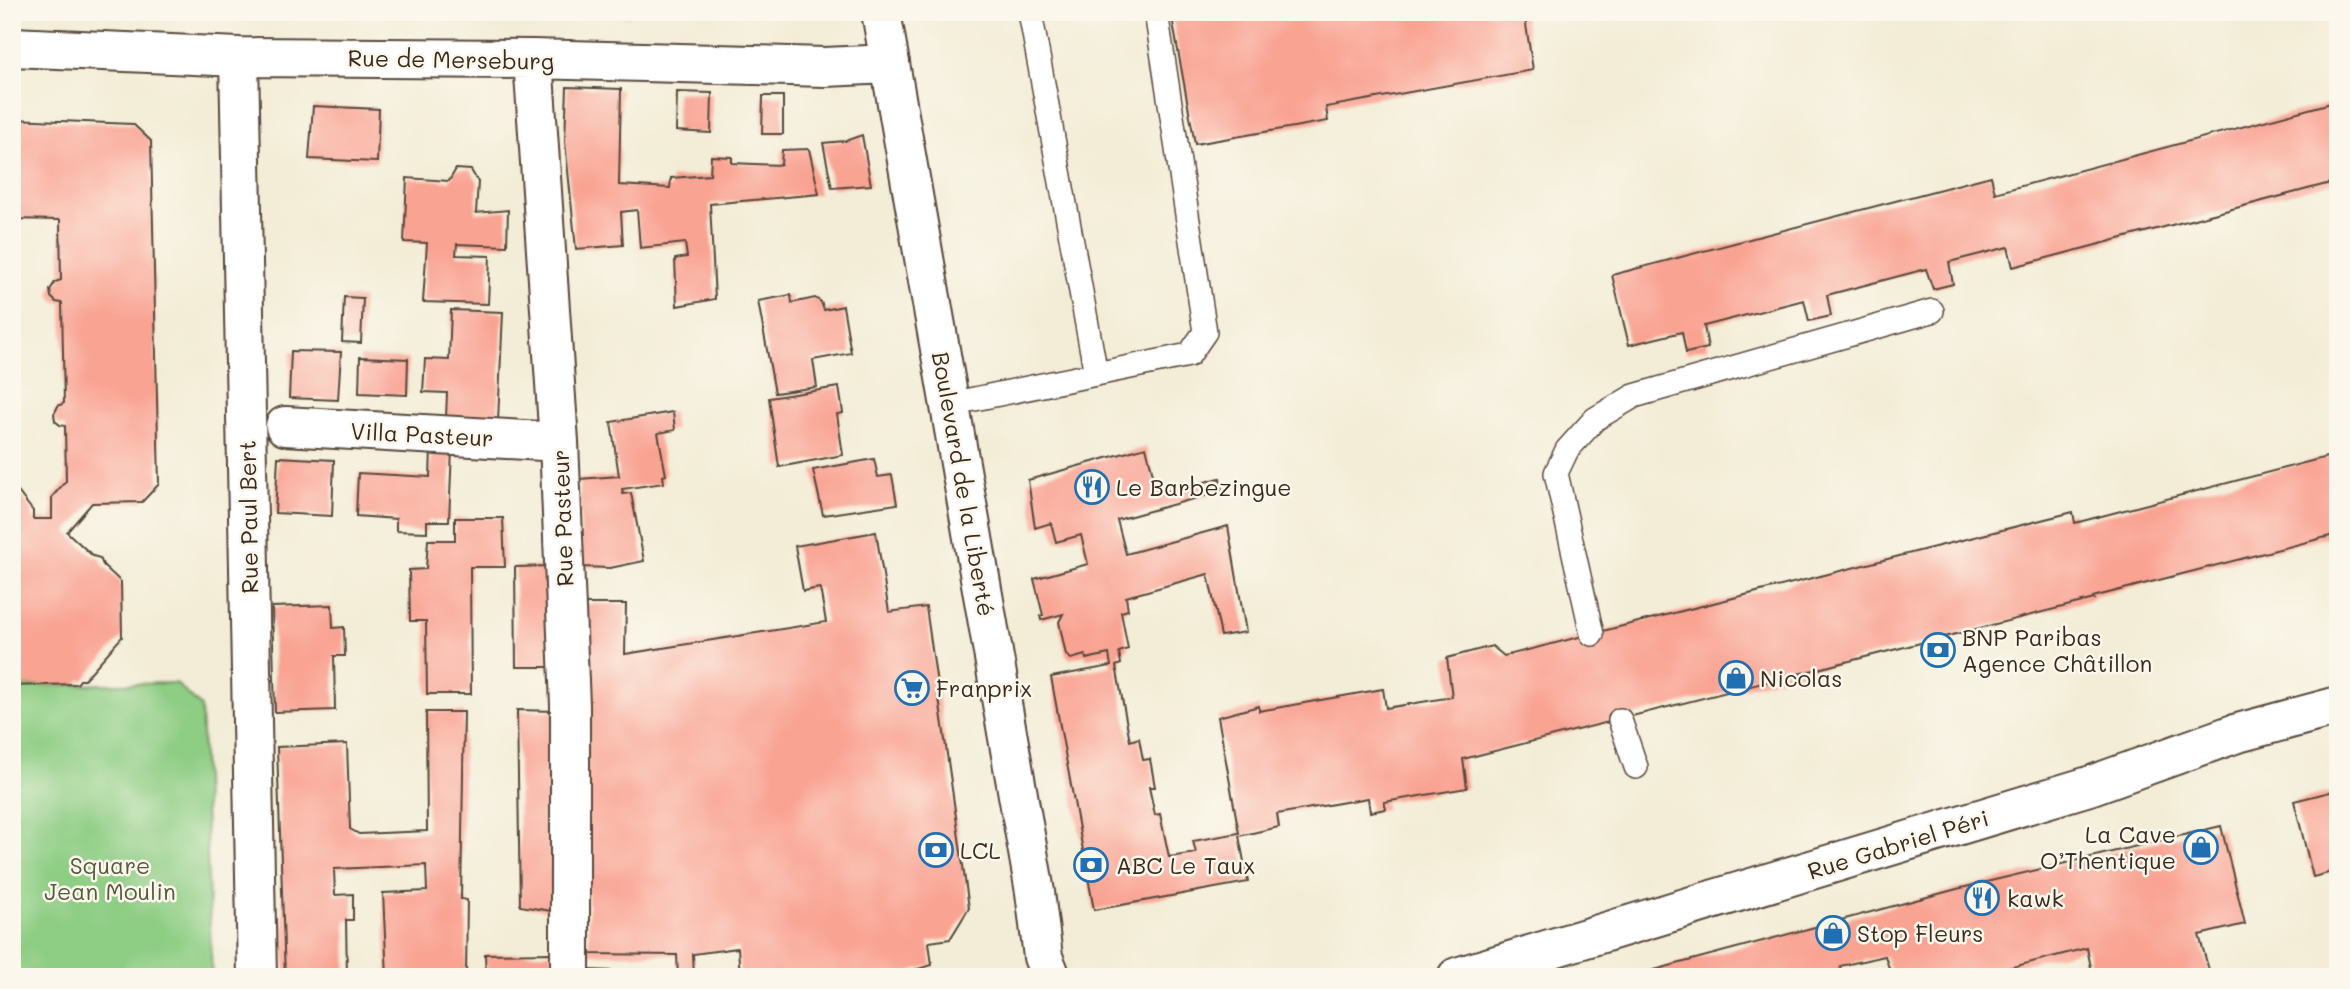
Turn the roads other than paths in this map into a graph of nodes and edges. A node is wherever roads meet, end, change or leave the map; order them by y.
1 (881, 12) edge
2 (1030, 12) edge
3 (1156, 12) edge
4 (12, 47) edge
5 (239, 57) junction
6 (533, 59) junction
7 (890, 64) junction
8 (1932, 311) dead end
9 (1096, 374) junction
10 (950, 404) junction
11 (285, 426) dead end
12 (559, 442) junction
13 (1592, 634) dead end
14 (2338, 706) edge
15 (1620, 720) dead end
16 (1636, 767) dead end
17 (1042, 970) edge
18 (257, 977) edge
19 (570, 977) edge
20 (1457, 977) edge

1 - 7 street, Boulevard de la Liberté
2 - 9 lane
3 - 9 lane
4 - 5 street, Rue de Merseburg
5 - 6 street, Rue de Merseburg
5 - 18 street, Rue Paul Bert
6 - 7 street, Rue de Merseburg
6 - 12 street, Rue Pasteur
7 - 10 street, Boulevard de la Liberté
8 - 13 lane
9 - 10 lane
10 - 17 street, Boulevard de la Liberté
11 - 12 street, Villa Pasteur
12 - 19 street, Rue Pasteur
14 - 20 street, Rue Gabriel Péri
15 - 16 lane

